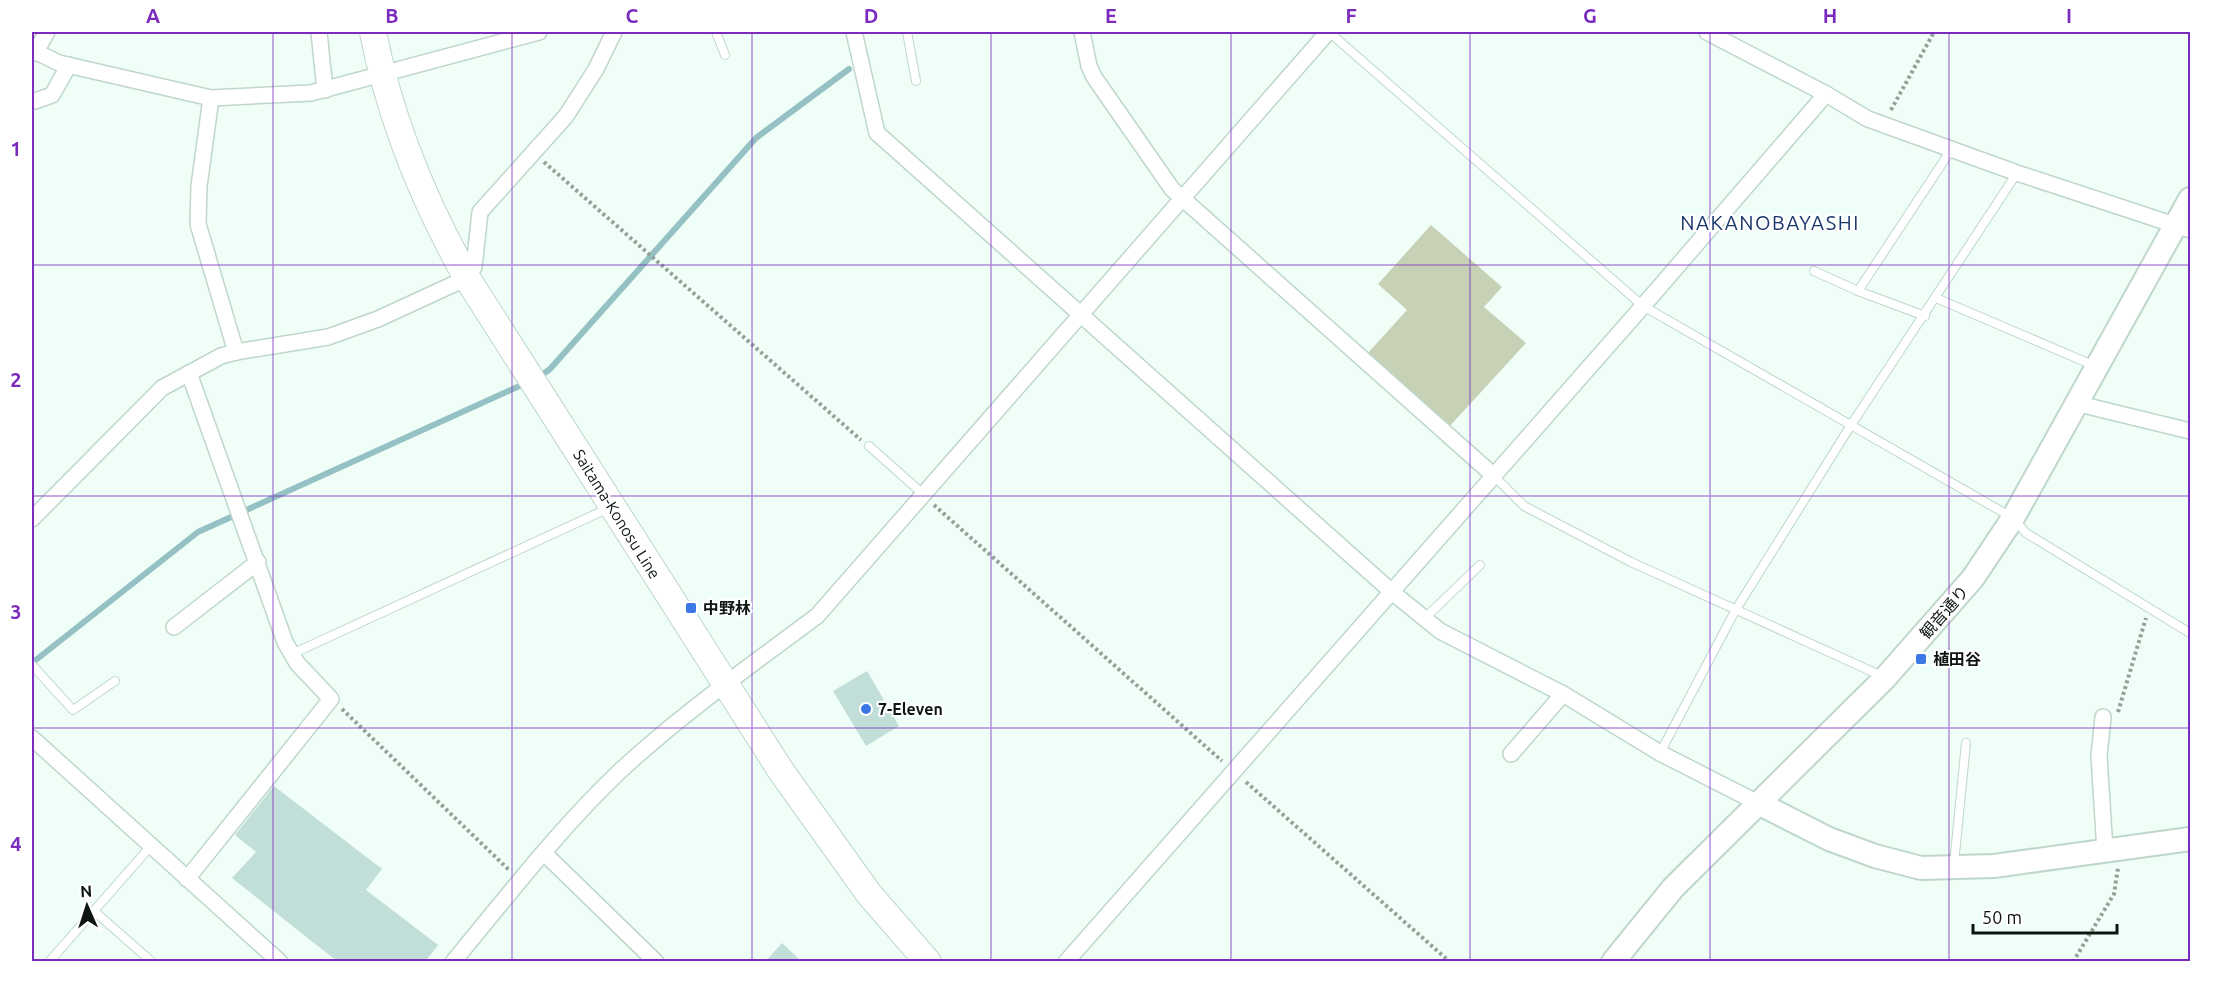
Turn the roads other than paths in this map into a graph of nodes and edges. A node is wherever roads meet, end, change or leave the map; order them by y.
1 (47, 32) edge
2 (319, 32) edge
3 (373, 32) edge
4 (539, 32) edge
5 (614, 32) edge
6 (716, 32) edge
7 (854, 32) edge
8 (907, 32) edge
9 (1082, 32) edge
10 (1328, 32) edge
11 (1707, 32) edge
12 (33, 51) edge
13 (725, 55) dead end
14 (69, 66) junction
15 (381, 76) junction
16 (916, 81) dead end
17 (325, 90) junction
18 (1826, 93) junction
19 (211, 98) junction
20 (35, 100) dead end
21 (1951, 150) junction
22 (2017, 173) junction
23 (1182, 198) junction
24 (2190, 199) edge
25 (2183, 227) edge
26 (1814, 271) dead end
27 (467, 278) junction
28 (1858, 291) junction
29 (1936, 298) junction
30 (1643, 306) junction
31 (1080, 314) junction
32 (1925, 316) junction
33 (236, 352) junction
34 (2096, 367) junction
35 (189, 373) junction
36 (2075, 403) junction
37 (1851, 425) junction
38 (2190, 431) edge
39 (868, 447) road end
40 (1493, 475) junction
41 (922, 494) junction
42 (612, 506) junction
43 (2013, 518) junction
44 (32, 519) edge
45 (258, 562) junction
46 (1480, 565) dead end
47 (1392, 592) junction
48 (1735, 611) junction
49 (1424, 619) junction
50 (174, 627) dead end
51 (2190, 633) edge
52 (292, 654) junction
53 (32, 665) edge
54 (1885, 678) junction
55 (115, 681) dead end
56 (725, 685) junction
57 (1563, 694) junction
58 (2103, 717) dead end
59 (32, 738) edge
60 (1966, 743) dead end
61 (1660, 753) junction
62 (1510, 754) dead end
63 (1760, 804) junction
64 (2190, 839) edge
65 (150, 847) junction
66 (2104, 851) junction
67 (544, 854) junction
68 (1953, 868) junction
69 (187, 879) junction
70 (94, 911) junction
71 (49, 962) edge
72 (152, 962) edge
73 (280, 962) edge
74 (453, 962) edge
75 (656, 962) edge
76 (928, 962) edge
77 (1066, 962) edge
78 (1613, 962) edge

1 - 12 street
2 - 17 street
3 - 15 main road, Saitama-Konosu Line
4 - 15 street
5 - 27 street
6 - 13 lane
7 - 31 street
8 - 16 lane
9 - 23 street
10 - 23 street
10 - 30 lane
11 - 18 street
12 - 14 street
14 - 19 street
14 - 20 street
15 - 17 street
15 - 27 main road, Saitama-Konosu Line
17 - 19 street
18 - 21 street
18 - 30 street
19 - 33 street
21 - 22 street
21 - 28 lane
22 - 25 street
22 - 29 lane
23 - 31 street
23 - 40 street
24 - 25 street, 観音通り
25 - 34 street, 観音通り
26 - 28 lane
27 - 33 street
27 - 42 main road, Saitama-Konosu Line
28 - 32 lane
29 - 32 lane
29 - 34 lane
30 - 37 lane
30 - 40 street
31 - 41 street
31 - 47 street
32 - 37 lane
33 - 35 street
34 - 36 street, 観音通り
35 - 44 street
35 - 45 street
36 - 38 street
36 - 43 street, 観音通り
37 - 43 lane
37 - 48 lane
39 - 41 lane
40 - 47 street
40 - 48 lane
41 - 56 street
42 - 52 lane
42 - 56 main road, Saitama-Konosu Line
43 - 51 lane
43 - 54 street, 観音通り
45 - 50 street
45 - 52 street
46 - 49 lane
47 - 49 street
47 - 77 street
48 - 54 lane
48 - 61 lane
49 - 57 street
52 - 69 street
53 - 55 lane
54 - 63 street, 観音通り
56 - 67 street
56 - 76 main road, Saitama-Konosu Line
57 - 61 street
57 - 62 street
58 - 66 street
59 - 65 street
60 - 68 lane
61 - 63 street
63 - 68 street
63 - 78 street, 観音通り
64 - 66 street
65 - 69 street
65 - 70 lane
66 - 68 street
67 - 74 street
67 - 75 street
69 - 73 street
70 - 71 lane
70 - 72 lane

